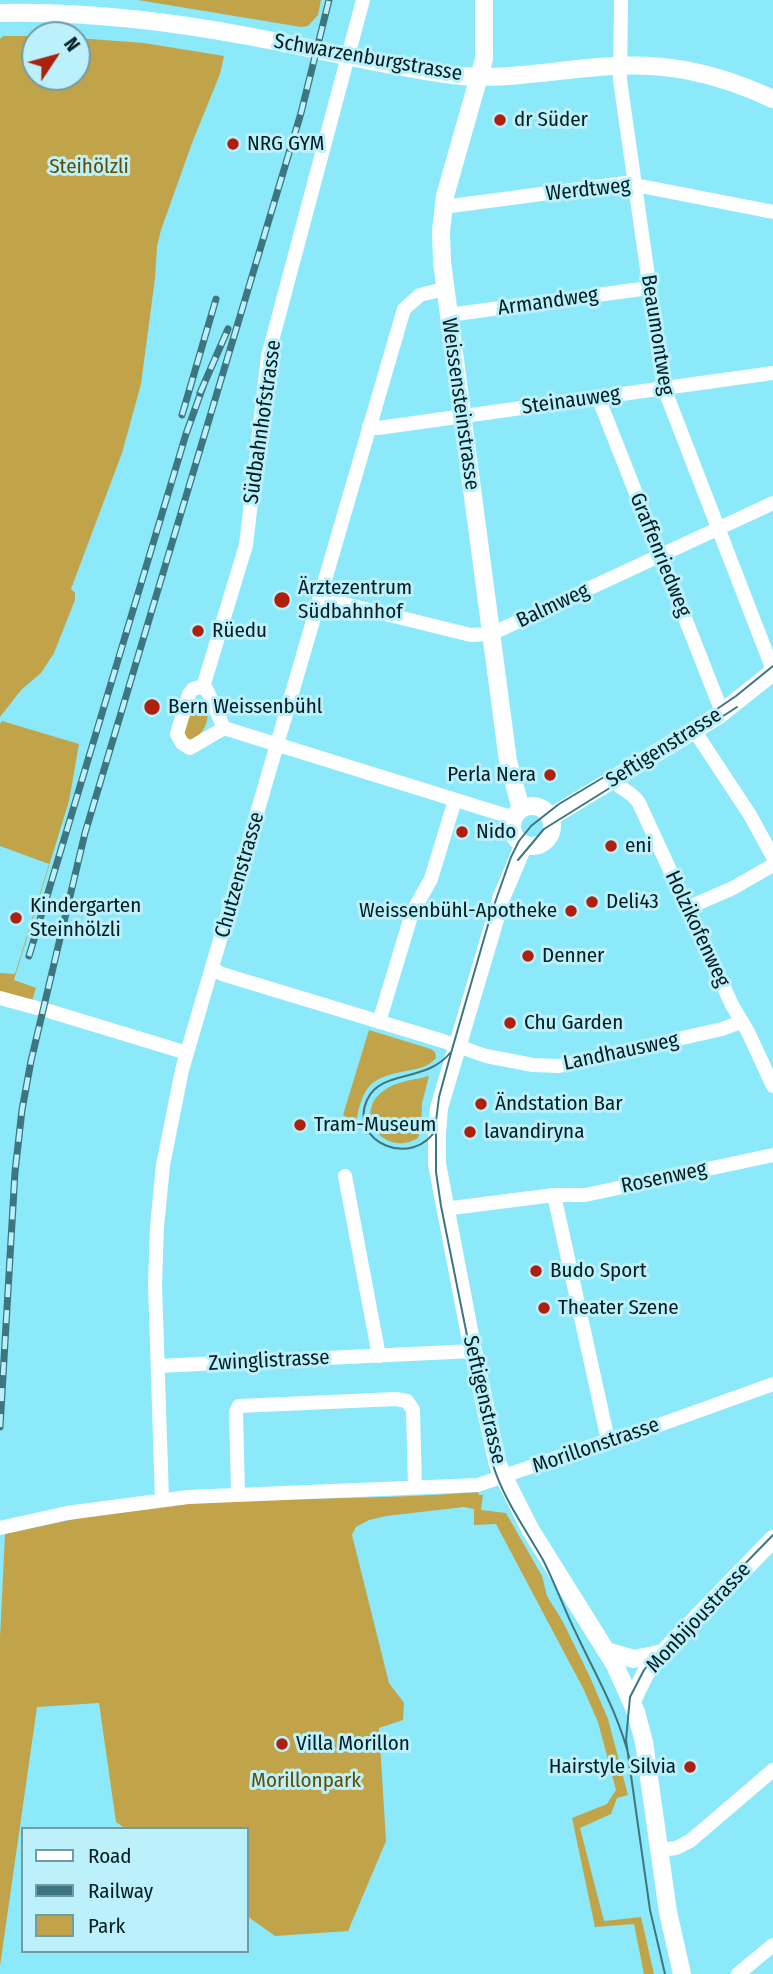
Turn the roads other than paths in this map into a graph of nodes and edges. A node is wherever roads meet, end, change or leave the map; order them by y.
1 (363, 0) edge
2 (484, 0) edge
3 (621, 0) edge
4 (0, 13) edge
5 (356, 34) joint
6 (620, 66) junction
7 (480, 76) junction
8 (773, 99) edge
9 (635, 184) junction
10 (443, 207) junction
11 (773, 212) edge
12 (649, 288) junction
13 (444, 289) junction
14 (448, 316) junction
15 (773, 373) edge
16 (664, 388) junction
17 (598, 397) junction
18 (462, 417) junction
19 (369, 427) junction
20 (773, 503) edge
21 (718, 529) junction
22 (660, 555) junction
23 (320, 597) junction
24 (491, 634) junction
25 (773, 671) edge
26 (203, 687) junction
27 (722, 712) junction
28 (224, 728) junction
29 (694, 730) junction
30 (277, 745) junction
31 (613, 779) junction
32 (455, 800) junction
33 (518, 814) junction
34 (551, 817) junction
35 (524, 844) junction
36 (773, 857) edge
37 (773, 865) edge
38 (687, 908) junction
39 (212, 969) junction
40 (0, 998) edge
41 (741, 1021) junction
42 (379, 1022) junction
43 (458, 1047) junction
44 (187, 1053) junction
45 (773, 1086) edge
46 (773, 1155) edge
47 (345, 1176) dead end
48 (554, 1195) junction
49 (444, 1209) junction
50 (473, 1351) junction
51 (379, 1356) junction
52 (158, 1366) junction
53 (773, 1384) edge
54 (608, 1440) junction
55 (503, 1478) junction
56 (415, 1487) junction
57 (238, 1493) junction
58 (162, 1500) junction
59 (0, 1528) edge
60 (773, 1539) edge
61 (606, 1651) junction
62 (663, 1653) junction
63 (632, 1701) junction
64 (773, 1770) edge
65 (659, 1850) junction
66 (773, 1945) edge
67 (682, 1974) edge
68 (738, 1974) edge

1 - 5 street, Schwarzenburgstrasse
2 - 7 main road, Weissensteinstrasse
3 - 6 street, Beaumontweg
4 - 7 main road, Schwarzenburgstrasse
5 - 26 street, Südbahnhofstrasse
6 - 7 main road, Schwarzenburgstrasse
6 - 8 main road, Schwarzenburgstrasse
6 - 9 street, Beaumontweg
7 - 10 main road, Weissensteinstrasse
9 - 10 street, Werdtweg
9 - 11 street, Werdtweg
9 - 12 street, Beaumontweg
10 - 13 main road, Weissensteinstrasse
12 - 14 street, Armandweg
12 - 16 street, Beaumontweg
13 - 14 main road, Weissensteinstrasse
13 - 19 street, Chutzenstrasse
14 - 18 main road, Weissensteinstrasse
15 - 16 street, Steinauweg
16 - 17 street, Steinauweg
16 - 21 street, Beaumontweg
17 - 18 street, Steinauweg
17 - 22 street, Graffenriedweg
18 - 19 street, Steinauweg
18 - 24 main road, Weissensteinstrasse
19 - 23 street, Chutzenstrasse
20 - 21 street, Balmweg
21 - 22 street, Balmweg
21 - 25 street, Beaumontweg
22 - 24 street, Balmweg
22 - 27 street, Graffenriedweg
23 - 24 street, Balmweg
23 - 30 street, Chutzenstrasse
24 - 33 main road, Weissensteinstrasse
25 - 27 main road, Seftigenstrasse
26 - 28 street
26 - 28 street, Südbahnhofstrasse
27 - 29 main road, Seftigenstrasse
28 - 30 street
29 - 31 main road, Seftigenstrasse
29 - 36 street
30 - 32 street
30 - 39 street, Chutzenstrasse
31 - 34 main road, Seftigenstrasse
31 - 38 street, Holzikofenweg
32 - 33 street
32 - 42 street
33 - 34 main road
33 - 35 main road
34 - 35 main road
35 - 43 main road, Seftigenstrasse
37 - 38 street
38 - 41 street, Holzikofenweg
39 - 42 street, Landhausweg
39 - 44 street, Chutzenstrasse
40 - 44 street
41 - 43 street, Landhausweg
41 - 45 street, Holzikofenweg
42 - 43 street, Landhausweg
43 - 49 main road, Seftigenstrasse
44 - 52 street, Chutzenstrasse
46 - 48 street, Rosenweg
47 - 51 street
48 - 49 street, Rosenweg
48 - 54 street
49 - 50 main road, Seftigenstrasse
50 - 51 street, Zwinglistrasse
50 - 55 main road, Seftigenstrasse
51 - 52 street, Zwinglistrasse
52 - 58 street, Chutzenstrasse
53 - 54 street, Morillonstrasse
54 - 55 street, Morillonstrasse
55 - 56 street, Morillonstrasse
55 - 61 main road, Seftigenstrasse
56 - 57 street, Morillonstrasse
56 - 57 street
57 - 58 street, Morillonstrasse
58 - 59 street, Morillonstrasse
60 - 62 main road, Monbijoustrasse
61 - 62 main road
61 - 63 main road, Seftigenstrasse
62 - 63 main road, Monbijoustrasse
63 - 65 main road, Seftigenstrasse
64 - 65 street
65 - 67 main road, Seftigenstrasse
66 - 68 street

